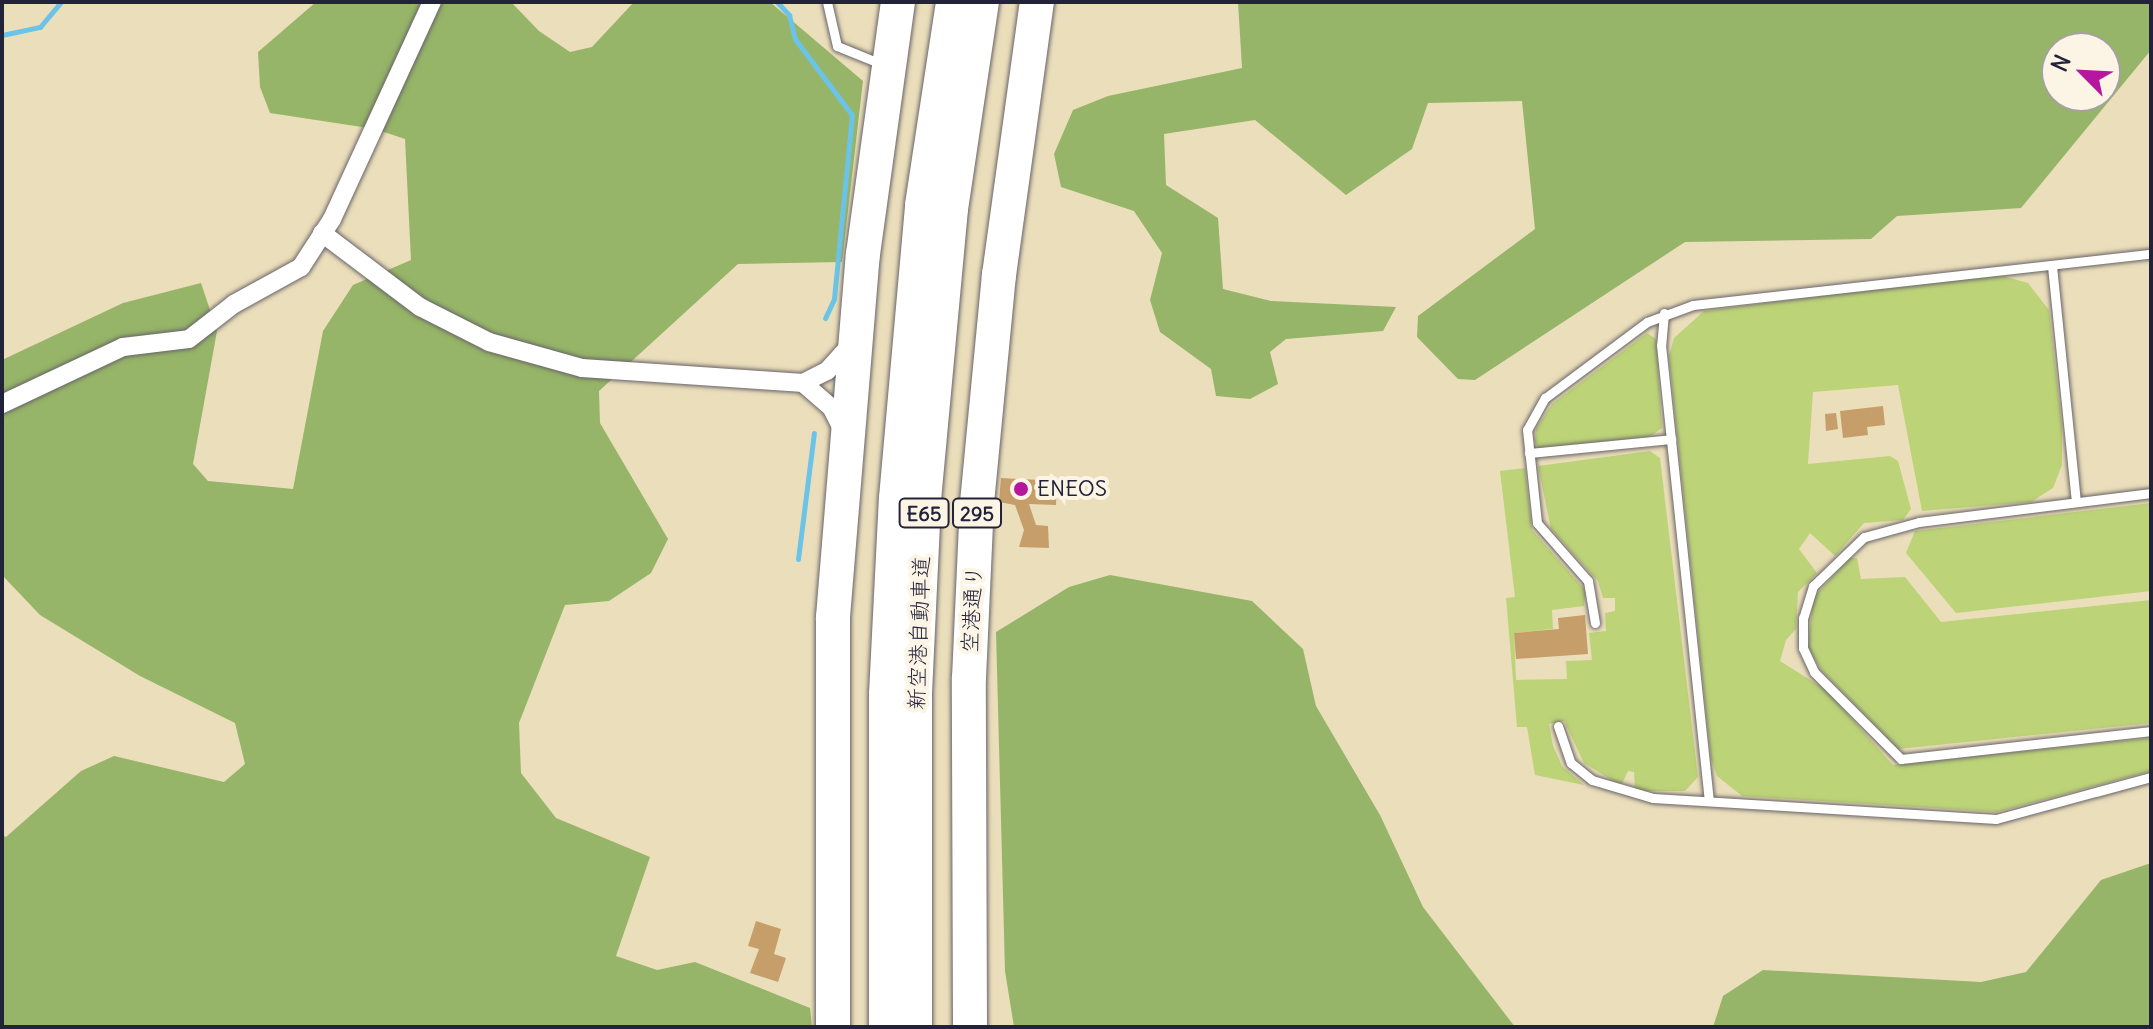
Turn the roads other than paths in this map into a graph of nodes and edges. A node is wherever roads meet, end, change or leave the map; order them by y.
1 (432, 2) edge
2 (827, 2) edge
3 (898, 2) edge
4 (953, 2) edge
5 (982, 2) edge
6 (1037, 2) edge
7 (887, 66) junction
8 (322, 233) junction
9 (2151, 254) edge
10 (2052, 266) junction
11 (1664, 313) junction
12 (855, 336) junction
13 (803, 383) junction
14 (2, 404) edge
15 (846, 436) junction
16 (1671, 439) junction
17 (1529, 453) junction
18 (2151, 493) edge
19 (2076, 502) junction
20 (1595, 623) dead end
21 (1558, 726) dead end
22 (2151, 731) edge
23 (2151, 777) edge
24 (1709, 800) junction
25 (833, 1027) edge
26 (886, 1027) edge
27 (915, 1027) edge
28 (970, 1027) edge

1 - 8 street
2 - 7 lane
3 - 7 highway
4 - 26 highway, 新空港自動車道 / E65
5 - 27 highway, 新空港自動車道 / E65
6 - 28 highway, 空港通り / 295
7 - 12 highway
8 - 13 street
8 - 14 street
9 - 10 lane
10 - 11 lane
10 - 19 lane
11 - 16 lane
11 - 17 lane
12 - 13 street
12 - 15 highway
13 - 15 street
15 - 25 highway
16 - 17 lane
16 - 24 lane
17 - 20 lane
18 - 19 lane
19 - 22 lane
21 - 24 lane
23 - 24 lane

